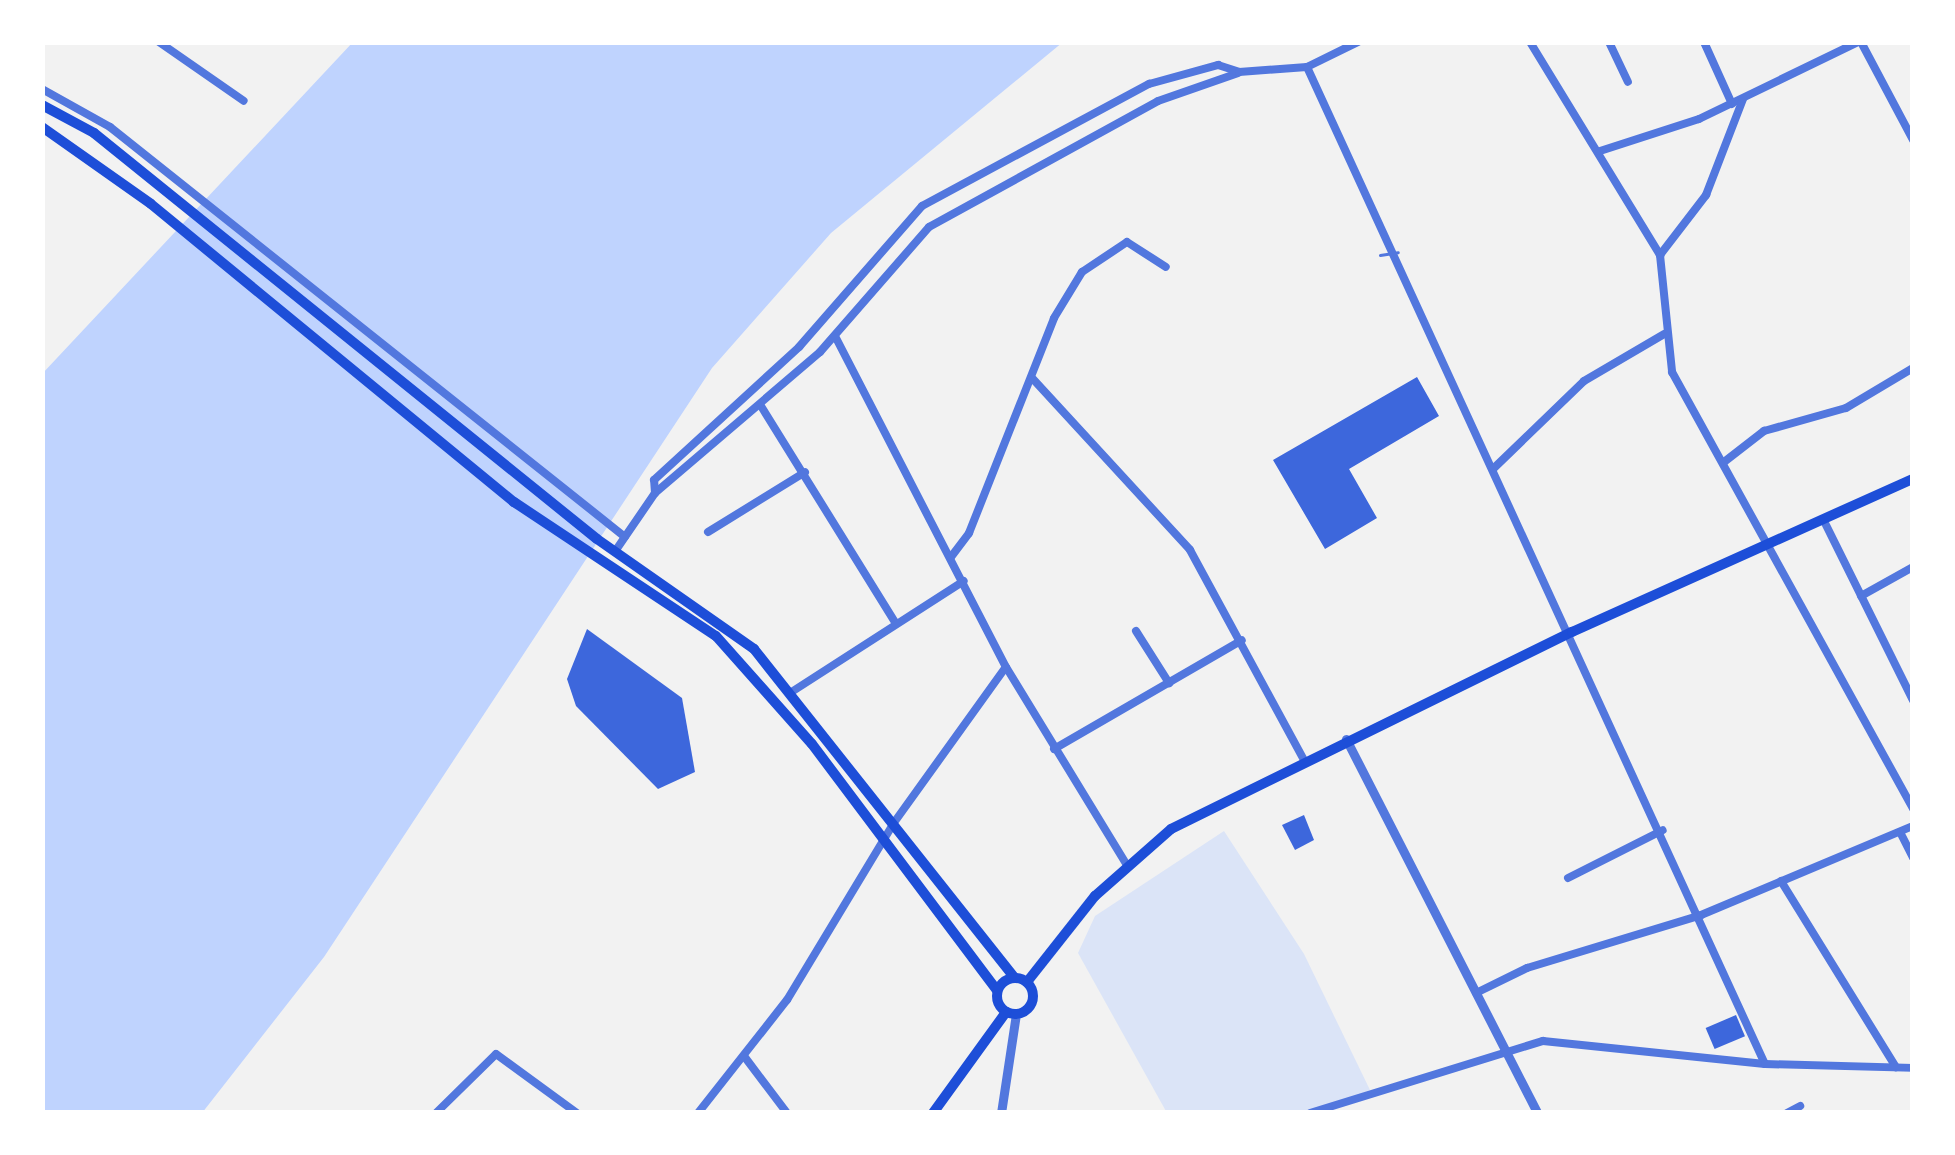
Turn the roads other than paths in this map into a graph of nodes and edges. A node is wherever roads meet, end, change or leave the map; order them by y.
1 (159, 42) edge
2 (1358, 42) edge
3 (1530, 42) edge
4 (1609, 42) edge
5 (1704, 42) edge
6 (1860, 42) edge
7 (1307, 67) junction
8 (1239, 72) junction
9 (1628, 82) dead end
10 (42, 89) edge
11 (244, 101) dead end
12 (1738, 102) junction
13 (42, 105) edge
14 (42, 127) edge
15 (1913, 140) edge
16 (1600, 152) junction
17 (1398, 252) junction
18 (1380, 254) dead end
19 (1660, 255) junction
20 (1166, 267) dead end
21 (1664, 334) junction
22 (835, 336) junction
23 (1913, 368) edge
24 (1033, 379) junction
25 (761, 406) junction
26 (1724, 462) junction
27 (1494, 468) junction
28 (805, 472) junction
29 (1913, 479) edge
30 (655, 493) junction
31 (1826, 523) junction
32 (707, 532) dead end
33 (626, 537) junction
34 (1768, 548) junction
35 (616, 550) junction
36 (951, 557) junction
37 (1913, 567) edge
38 (964, 581) junction
39 (1861, 596) junction
40 (896, 624) junction
41 (1136, 631) dead end
42 (1572, 632) junction
43 (1242, 640) junction
44 (1006, 667) junction
45 (1169, 683) junction
46 (794, 691) junction
47 (1913, 700) edge
48 (1346, 739) junction
49 (1054, 748) junction
50 (1304, 760) junction
51 (1913, 809) edge
52 (893, 824) junction
53 (1913, 826) edge
54 (1663, 830) junction
55 (1900, 832) junction
56 (884, 841) junction
57 (1913, 858) edge
58 (1128, 867) junction
59 (1568, 878) dead end
60 (1780, 881) junction
61 (1701, 915) junction
62 (1014, 977) junction
63 (1027, 982) junction
64 (998, 990) junction
65 (1476, 993) junction
66 (1011, 1013) junction
67 (1503, 1047) junction
68 (744, 1056) junction
69 (1766, 1064) junction
70 (1896, 1067) junction
71 (1913, 1067) edge
72 (1800, 1106) dead end
73 (436, 1113) edge
74 (577, 1113) edge
75 (698, 1113) edge
76 (788, 1113) edge
77 (933, 1113) edge
78 (1001, 1113) edge
79 (1310, 1113) edge
80 (1538, 1113) edge
81 (1787, 1113) edge

1 - 11 street
2 - 7 street
3 - 16 street
4 - 9 street
5 - 12 street
6 - 12 street
6 - 15 street
7 - 8 street
7 - 17 street
8 - 22 street
8 - 30 street
10 - 33 street
12 - 16 street
12 - 19 street
13 - 35 main road
14 - 56 main road
16 - 19 street
17 - 18 lane
17 - 27 street
19 - 21 street
20 - 24 street
21 - 26 street
21 - 27 street
22 - 25 street
22 - 36 street
23 - 26 street
24 - 36 street
24 - 43 street
25 - 28 street
25 - 30 street
26 - 34 street
27 - 42 street
28 - 32 street
28 - 40 street
29 - 31 main road
30 - 33 street
31 - 34 main road
31 - 39 street
33 - 35 street
34 - 42 main road
34 - 51 street
35 - 46 main road
36 - 38 street
37 - 39 street
38 - 40 street
38 - 44 street
39 - 47 street
40 - 46 street
41 - 45 street
42 - 48 main road
42 - 54 street
43 - 45 street
43 - 50 street
44 - 49 street
44 - 52 street
45 - 49 street
46 - 52 main road
48 - 50 main road
48 - 65 street
49 - 58 street
50 - 58 main road
52 - 56 street
52 - 62 main road
53 - 55 street
54 - 59 street
54 - 61 street
55 - 57 street
55 - 60 street
56 - 64 main road
56 - 68 street
58 - 63 main road
60 - 61 street
60 - 70 street
61 - 65 street
61 - 69 street
62 - 63 main road
62 - 64 main road
63 - 66 main road
64 - 66 main road
65 - 67 street
66 - 77 main road
66 - 78 street
67 - 69 street
67 - 79 street
67 - 80 street
68 - 75 street
68 - 76 street
69 - 70 street
70 - 71 street
72 - 81 street
73 - 74 street

